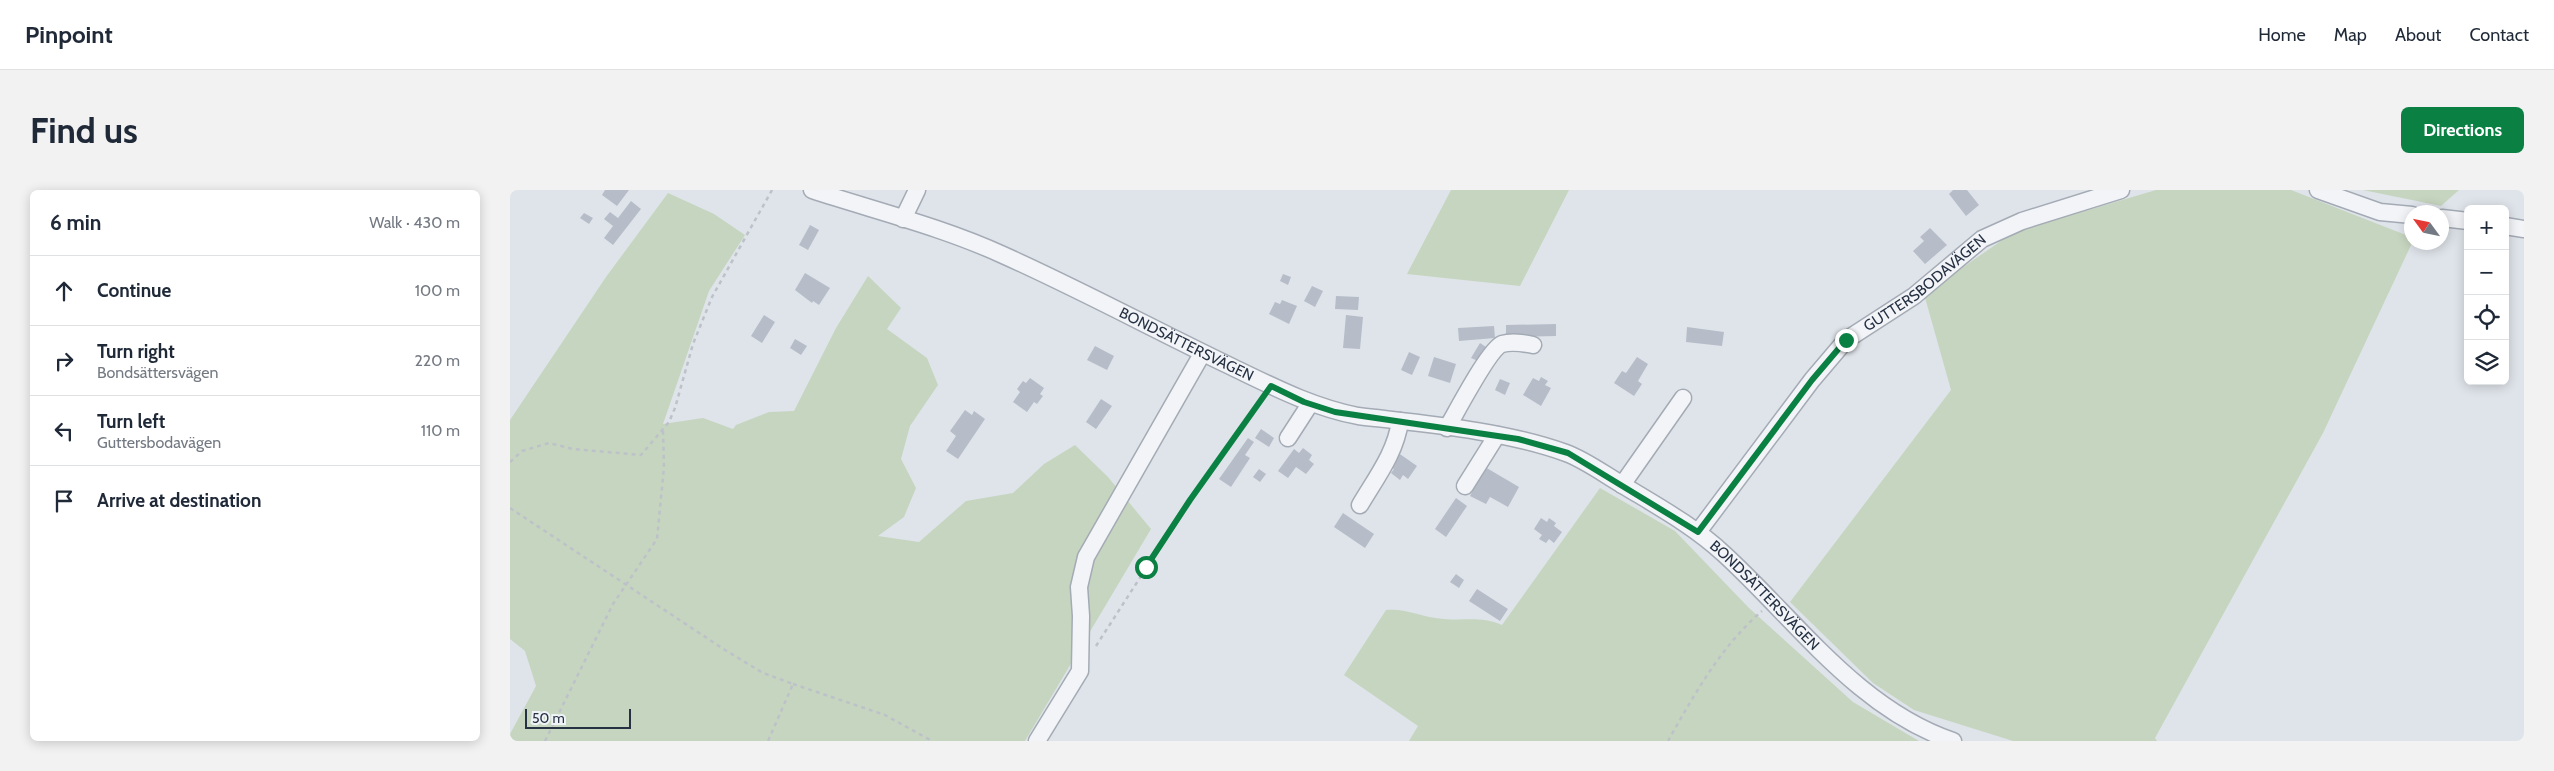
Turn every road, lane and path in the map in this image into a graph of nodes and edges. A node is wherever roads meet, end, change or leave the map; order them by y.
1 (772, 190) edge
2 (812, 190) edge
3 (917, 190) edge
4 (2121, 190) edge
5 (2318, 190) edge
6 (2404, 215) edge
7 (903, 218) junction
8 (2449, 219) edge
9 (2464, 221) edge
10 (2509, 227) edge
11 (2524, 229) edge
12 (1532, 345) dead end
13 (1202, 354) junction
14 (1271, 386) junction
15 (1683, 398) dead end
16 (1310, 404) junction
17 (1400, 421) junction
18 (1446, 428) junction
19 (663, 429) junction
20 (1497, 436) junction
21 (1288, 438) dead end
22 (510, 462) edge
23 (1622, 485) junction
24 (1465, 486) dead end
25 (1360, 504) dead end
26 (510, 508) edge
27 (1698, 532) junction
28 (624, 585) junction
29 (1773, 602) junction
30 (1095, 647) dead end
31 (793, 684) junction
32 (545, 741) edge
33 (768, 741) edge
34 (932, 741) edge
35 (1037, 741) edge
36 (1668, 741) edge
37 (1953, 741) edge

1 - 19 path
2 - 7 street, BONDSÄTTERSVÄGEN
3 - 7 street
4 - 27 street, GUTTERSBODAVÄGEN
5 - 6 street
7 - 13 street, BONDSÄTTERSVÄGEN
8 - 9 street
10 - 11 street
12 - 18 street
13 - 14 street, BONDSÄTTERSVÄGEN
13 - 35 street
14 - 16 street, BONDSÄTTERSVÄGEN
14 - 30 path
15 - 23 street
16 - 17 street, BONDSÄTTERSVÄGEN
16 - 21 street
17 - 18 street, BONDSÄTTERSVÄGEN
17 - 25 street
18 - 20 street, BONDSÄTTERSVÄGEN
19 - 22 path
19 - 28 path
20 - 23 street, BONDSÄTTERSVÄGEN
20 - 24 street
23 - 27 street, BONDSÄTTERSVÄGEN
26 - 28 path
27 - 29 street, BONDSÄTTERSVÄGEN
28 - 31 path
28 - 32 path
29 - 36 path
29 - 37 street, BONDSÄTTERSVÄGEN
31 - 33 path
31 - 34 path

